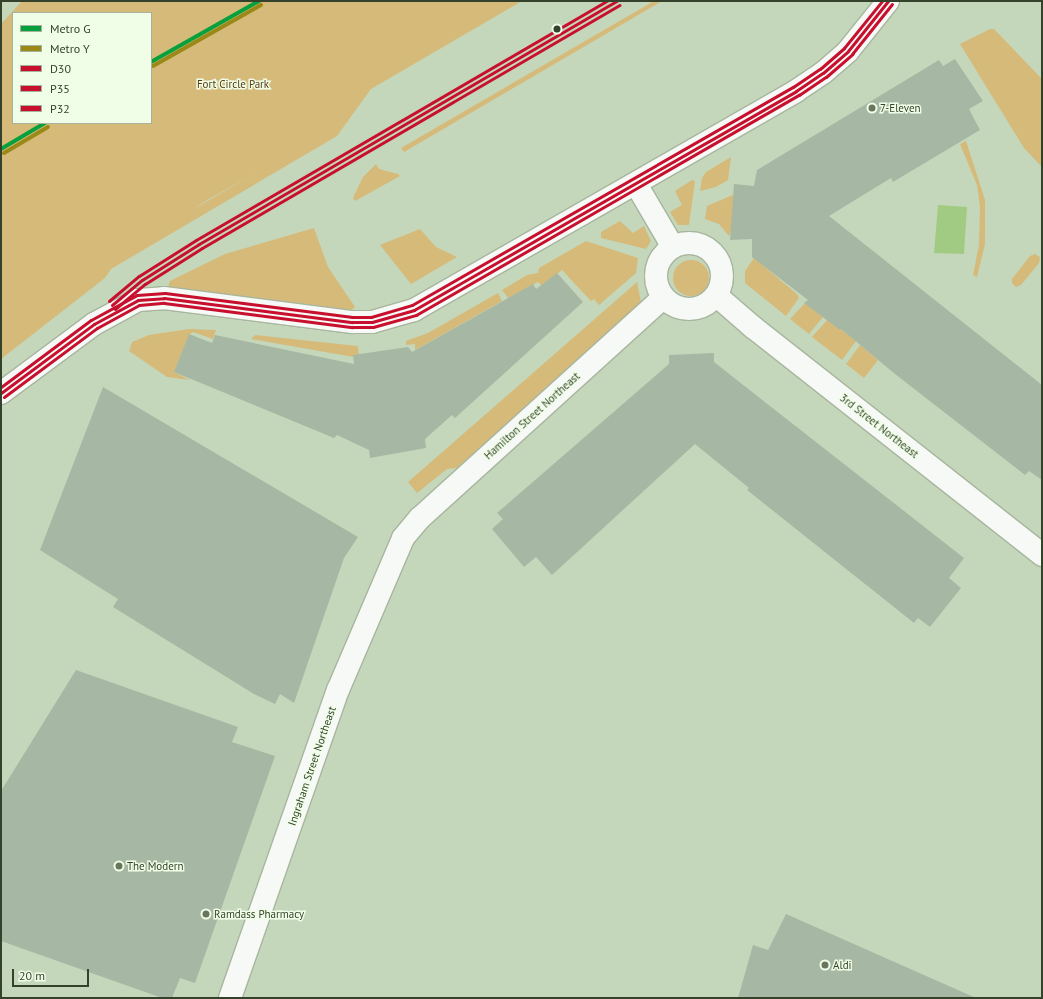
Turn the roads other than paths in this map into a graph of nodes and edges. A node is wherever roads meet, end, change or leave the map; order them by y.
1 (888, 1) edge
2 (636, 184) junction
3 (673, 247) junction
4 (717, 296) junction
5 (663, 298) junction
6 (1, 393) edge
7 (404, 538) joint
8 (1042, 555) edge
9 (230, 998) edge

1 - 2 street
2 - 3 street
2 - 6 street
3 - 4 street
3 - 5 street
4 - 5 street
4 - 8 street, 3rd Street Northeast
5 - 7 street, Hamilton Street Northeast
7 - 9 street, Ingraham Street Northeast

